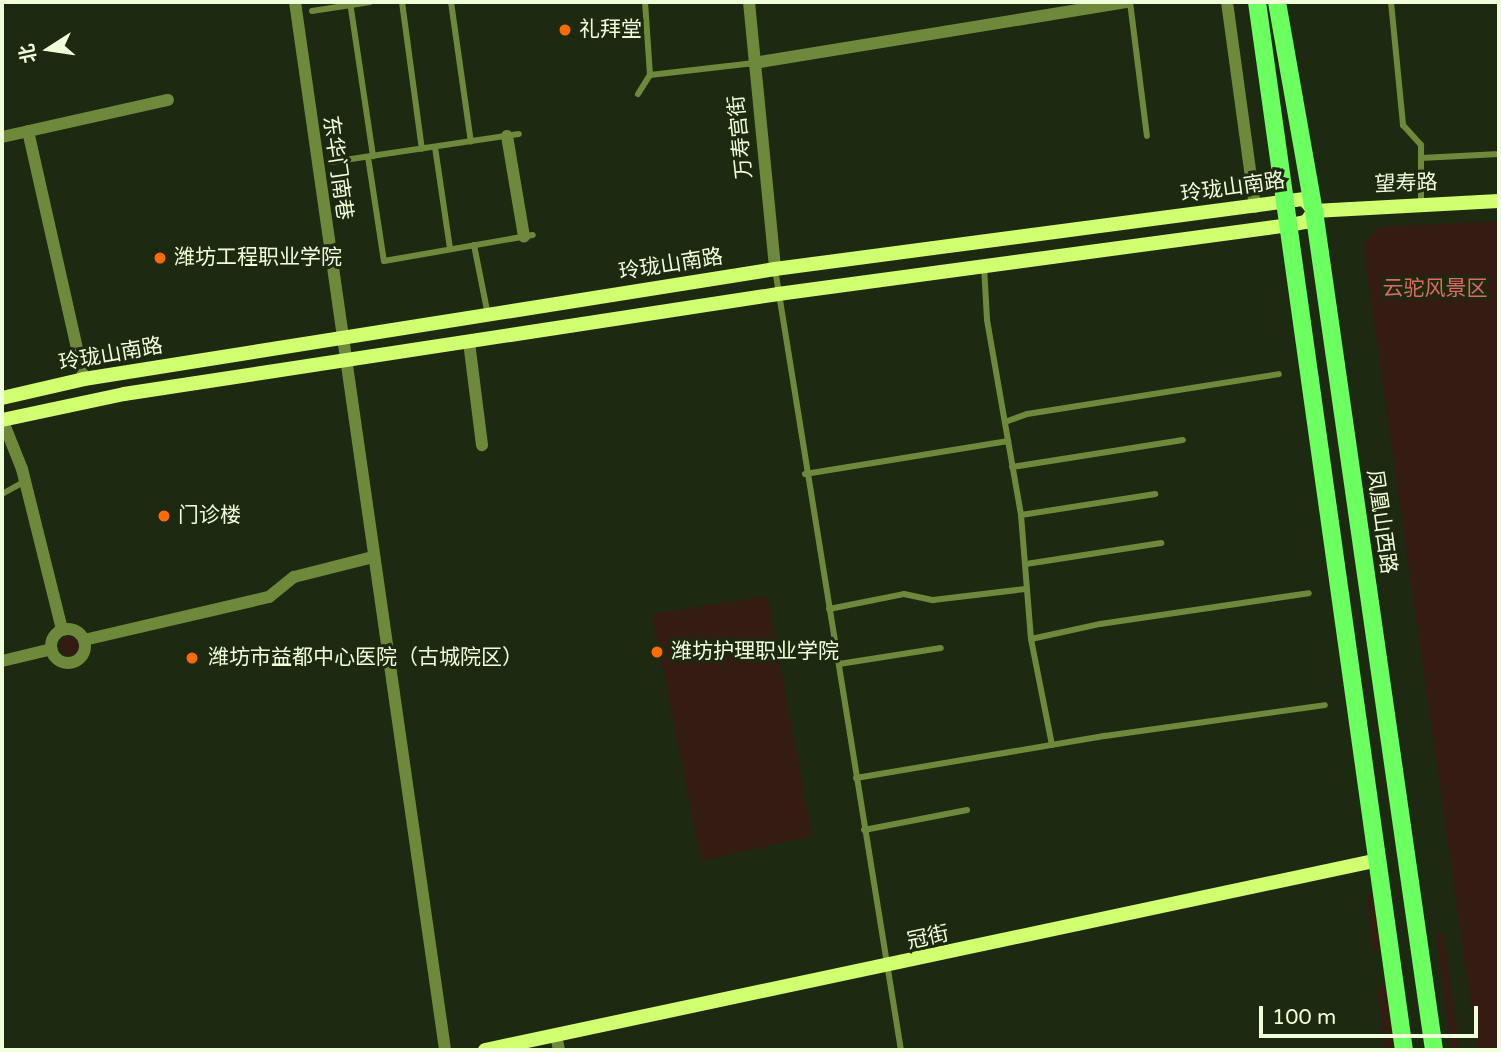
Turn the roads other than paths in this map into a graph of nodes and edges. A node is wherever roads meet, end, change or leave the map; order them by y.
1 (295, 2) edge
2 (370, 2) edge
3 (402, 2) edge
4 (451, 2) edge
5 (645, 2) edge
6 (748, 2) edge
7 (1128, 2) edge
8 (1227, 2) edge
9 (1256, 2) edge
10 (1277, 2) edge
11 (1391, 2) edge
12 (350, 3) edge
13 (1079, 6) edge
14 (312, 11) dead end
15 (754, 62) junction
16 (650, 75) junction
17 (638, 94) dead end
18 (168, 100) dead end
19 (28, 131) junction
20 (513, 135) joint
21 (1147, 136) dead end
22 (2, 137) edge
23 (471, 142) junction
24 (435, 147) junction
25 (422, 149) junction
26 (1499, 154) edge
27 (370, 156) junction
28 (1421, 158) junction
29 (331, 162) dead end
30 (1499, 201) edge
31 (1287, 202) junction
32 (1421, 204) junction
33 (1255, 207) junction
34 (1314, 211) junction
35 (1290, 225) junction
36 (528, 236) joint
37 (474, 245) junction
38 (450, 249) junction
39 (984, 266) junction
40 (775, 269) junction
41 (778, 294) junction
42 (488, 317) junction
43 (342, 339) junction
44 (469, 342) junction
45 (345, 360) junction
46 (1279, 374) dead end
47 (84, 379) junction
48 (2, 398) edge
49 (2, 420) edge
50 (1006, 422) junction
51 (1183, 440) dead end
52 (1008, 441) junction
53 (482, 445) dead end
54 (1012, 467) junction
55 (805, 474) junction
56 (25, 481) junction
57 (2, 494) edge
58 (1155, 494) dead end
59 (1021, 515) junction
60 (1161, 543) dead end
61 (373, 558) junction
62 (1026, 564) junction
63 (1025, 589) junction
64 (1309, 593) dead end
65 (829, 609) junction
66 (62, 630) junction
67 (1031, 639) junction
68 (84, 640) junction
69 (941, 648) dead end
70 (52, 649) junction
71 (2, 661) edge
72 (839, 664) junction
73 (1325, 705) dead end
74 (1052, 745) junction
75 (856, 778) junction
76 (967, 810) dead end
77 (864, 830) junction
78 (1379, 860) junction
79 (889, 968) junction
80 (556, 1035) junction
81 (445, 1050) edge
82 (485, 1050) edge
83 (559, 1050) edge
84 (901, 1050) edge
85 (1404, 1050) edge
86 (1434, 1050) edge

1 - 43 street, 东华门南巷
2 - 12 lane
3 - 25 lane
4 - 23 lane
5 - 16 lane
6 - 15 street, 万寿宫街
7 - 13 street
7 - 21 lane
8 - 33 street
9 - 31 main road
10 - 34 main road, 凤凰山西路
11 - 28 lane
12 - 14 lane
12 - 27 lane
13 - 15 street
15 - 16 lane
15 - 40 street, 万寿宫街
16 - 17 lane
18 - 19 street
19 - 22 street
19 - 47 street
20 - 23 lane
20 - 36 street
23 - 24 lane
24 - 25 lane
24 - 38 lane
25 - 27 lane
26 - 28 lane
27 - 29 lane
27 - 38 lane
28 - 32 lane
30 - 32 main road, 望寿路
31 - 33 main road, 玲珑山南路
31 - 34 main road, 玲珑山南路
31 - 35 main road
32 - 34 main road, 望寿路
33 - 40 main road, 玲珑山南路
34 - 35 main road, 玲珑山南路
34 - 86 main road, 凤凰山西路
35 - 39 main road, 玲珑山南路
35 - 78 main road
36 - 37 lane
37 - 38 lane
37 - 42 lane
39 - 41 main road, 玲珑山南路
39 - 50 lane
40 - 41 lane
40 - 42 main road, 玲珑山南路
41 - 44 main road, 玲珑山南路
41 - 55 lane
42 - 43 main road, 玲珑山南路
43 - 45 street, 东华门南巷
43 - 47 main road, 玲珑山南路
44 - 45 main road, 玲珑山南路
44 - 53 street
45 - 49 main road, 玲珑山南路
45 - 61 street, 东华门南巷
46 - 50 lane
47 - 48 main road, 玲珑山南路
49 - 56 street
50 - 52 lane
51 - 54 lane
52 - 54 lane
52 - 55 lane
54 - 59 lane
55 - 65 lane
56 - 57 lane
56 - 66 street
58 - 59 lane
59 - 62 lane
60 - 62 lane
61 - 68 street
61 - 81 street, 东华门南巷
62 - 63 lane
63 - 65 lane
63 - 67 lane
64 - 67 lane
65 - 72 lane
66 - 68 street
66 - 70 street
67 - 74 lane
68 - 70 street
69 - 72 lane
70 - 71 street
72 - 75 lane
73 - 74 lane
74 - 75 lane
75 - 77 lane
76 - 77 lane
77 - 79 lane
78 - 79 main road, 冠街
78 - 85 main road
79 - 80 main road, 冠街
79 - 84 lane
80 - 82 main road, 冠街
80 - 83 street

